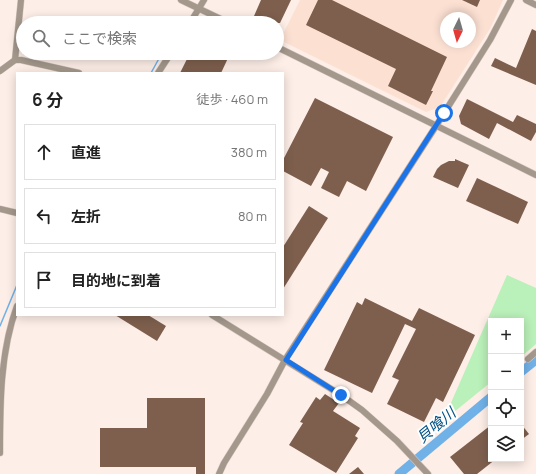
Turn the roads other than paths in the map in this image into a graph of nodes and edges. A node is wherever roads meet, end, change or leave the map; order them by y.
1 (21, 0) edge
2 (181, 0) edge
3 (204, 0) edge
4 (511, 0) edge
5 (526, 0) edge
6 (536, 5) edge
7 (199, 8) junction
8 (19, 16) edge
9 (194, 16) edge
10 (215, 16) edge
11 (16, 50) edge
12 (284, 50) edge
13 (15, 60) joint
14 (21, 60) edge
15 (166, 60) edge
16 (0, 71) edge
17 (75, 72) edge
18 (159, 72) edge
19 (436, 126) junction
20 (536, 175) edge
21 (0, 209) edge
22 (16, 213) edge
23 (16, 309) edge
24 (214, 316) edge
25 (536, 352) edge
26 (528, 359) dead end
27 (286, 360) junction
28 (0, 453) edge
29 (219, 474) edge
30 (428, 474) edge

1 - 8 street
2 - 7 street
3 - 7 street
4 - 19 street
5 - 6 street
7 - 9 street
7 - 10 street
11 - 13 street
12 - 19 street
13 - 16 street
14 - 17 street
15 - 18 street
19 - 20 street
19 - 27 street
21 - 22 street
23 - 28 street
24 - 27 street
25 - 26 street
27 - 29 street
27 - 30 street

